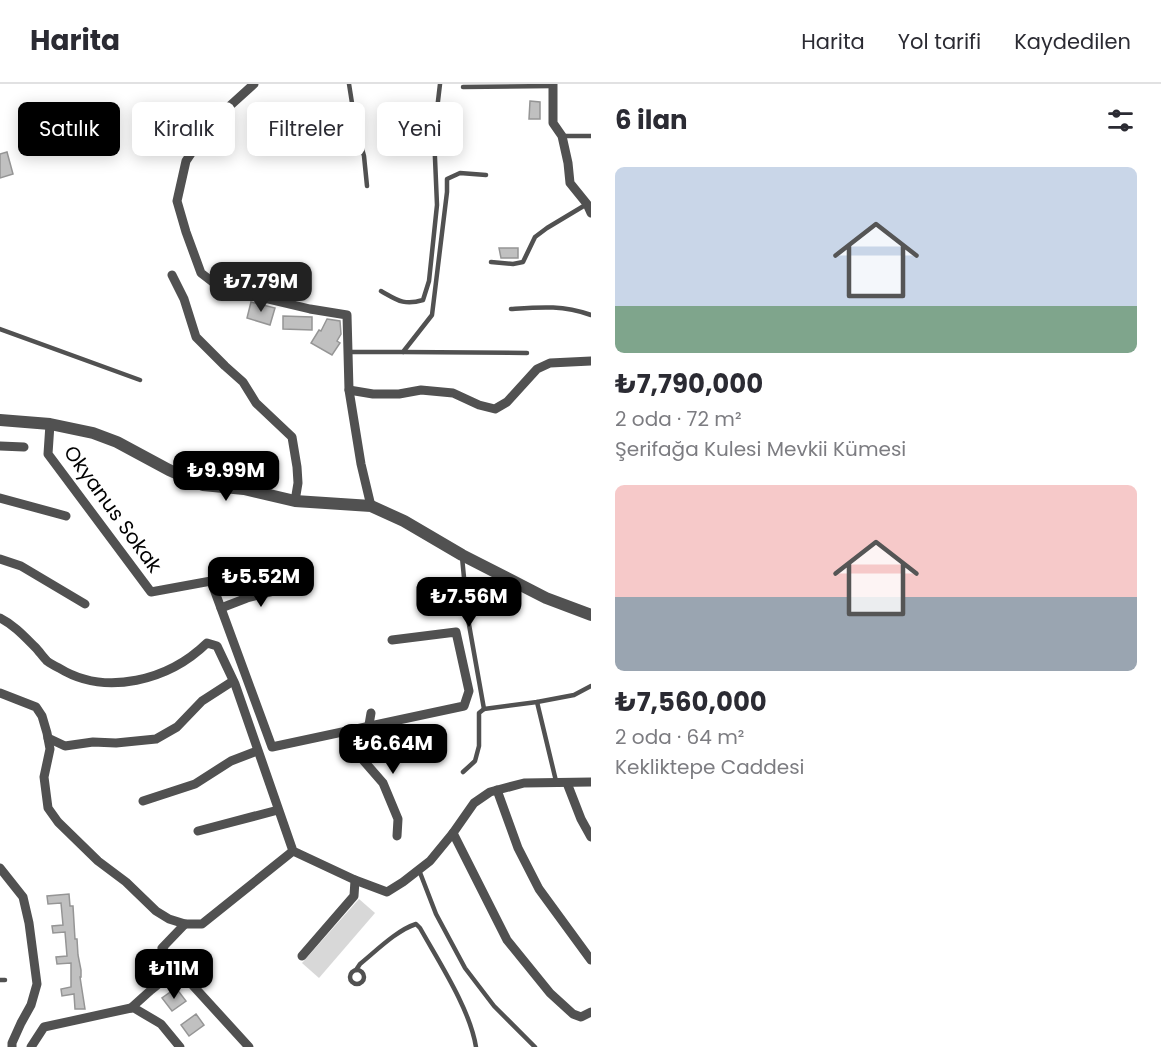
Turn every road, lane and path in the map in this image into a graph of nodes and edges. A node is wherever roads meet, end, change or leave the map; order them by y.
1 (254, 84) edge
2 (349, 84) edge
3 (440, 84) edge
4 (553, 85) edge
5 (463, 87) dead end
6 (562, 136) junction
7 (591, 136) edge
8 (486, 175) dead end
9 (367, 186) dead end
10 (589, 208) edge
11 (491, 262) dead end
12 (172, 275) dead end
13 (381, 291) dead end
14 (511, 309) dead end
15 (591, 315) edge
16 (0, 329) edge
17 (348, 352) junction
18 (404, 352) junction
19 (527, 353) dead end
20 (591, 361) edge
21 (140, 380) dead end
22 (349, 390) junction
23 (0, 420) edge
24 (50, 424) junction
25 (0, 446) edge
26 (24, 447) dead end
27 (0, 498) edge
28 (294, 501) junction
29 (371, 506) junction
30 (66, 516) dead end
31 (462, 555) junction
32 (0, 559) edge
33 (294, 586) dead end
34 (85, 604) dead end
35 (221, 609) junction
36 (591, 615) edge
37 (0, 618) edge
38 (392, 640) dead end
39 (233, 681) junction
40 (591, 686) edge
41 (0, 693) edge
42 (537, 702) junction
43 (484, 709) junction
44 (371, 713) dead end
45 (368, 726) junction
46 (48, 738) junction
47 (257, 751) junction
48 (463, 772) dead end
49 (591, 782) edge
50 (556, 783) junction
51 (567, 783) junction
52 (497, 790) junction
53 (144, 801) dead end
54 (278, 810) junction
55 (198, 831) dead end
56 (453, 833) junction
57 (397, 836) dead end
58 (591, 837) edge
59 (293, 851) junction
60 (0, 868) edge
61 (419, 870) junction
62 (355, 880) junction
63 (185, 924) junction
64 (302, 956) dead end
65 (591, 960) edge
66 (176, 967) junction
67 (356, 970) dead end
68 (131, 1008) junction
69 (591, 1012) edge
70 (12, 1047) edge
71 (31, 1047) edge
72 (180, 1047) edge
73 (249, 1047) edge
74 (476, 1047) edge
75 (535, 1047) edge

1 - 17 street
2 - 9 lane
3 - 13 lane
4 - 5 lane
4 - 6 street
6 - 7 lane
6 - 10 street
8 - 18 lane
10 - 11 lane
12 - 28 street
14 - 15 lane
16 - 21 lane
17 - 18 lane
17 - 22 street
18 - 19 lane
20 - 22 street
22 - 29 street
23 - 24 street
24 - 28 street
24 - 35 street, Okyanus Sokak
25 - 26 street
27 - 30 street
28 - 29 street
29 - 31 street
31 - 36 street
31 - 43 lane
32 - 34 street
33 - 35 street
35 - 45 street, Okyanus Sokak
37 - 39 street
38 - 45 street
39 - 46 street
39 - 47 street
40 - 42 lane
41 - 46 street
42 - 43 lane
42 - 50 lane
43 - 48 lane
44 - 45 street
45 - 57 street
46 - 63 street
47 - 53 street
47 - 54 street
49 - 51 street
50 - 51 street
50 - 52 street
51 - 58 street
52 - 56 street
52 - 65 street
54 - 55 street
54 - 59 street
56 - 61 street
56 - 69 street
59 - 62 street
59 - 63 street
60 - 70 street
61 - 62 street
61 - 75 lane
62 - 64 street
63 - 66 street
66 - 68 street
66 - 73 street
67 - 74 lane
68 - 71 street
68 - 72 street

